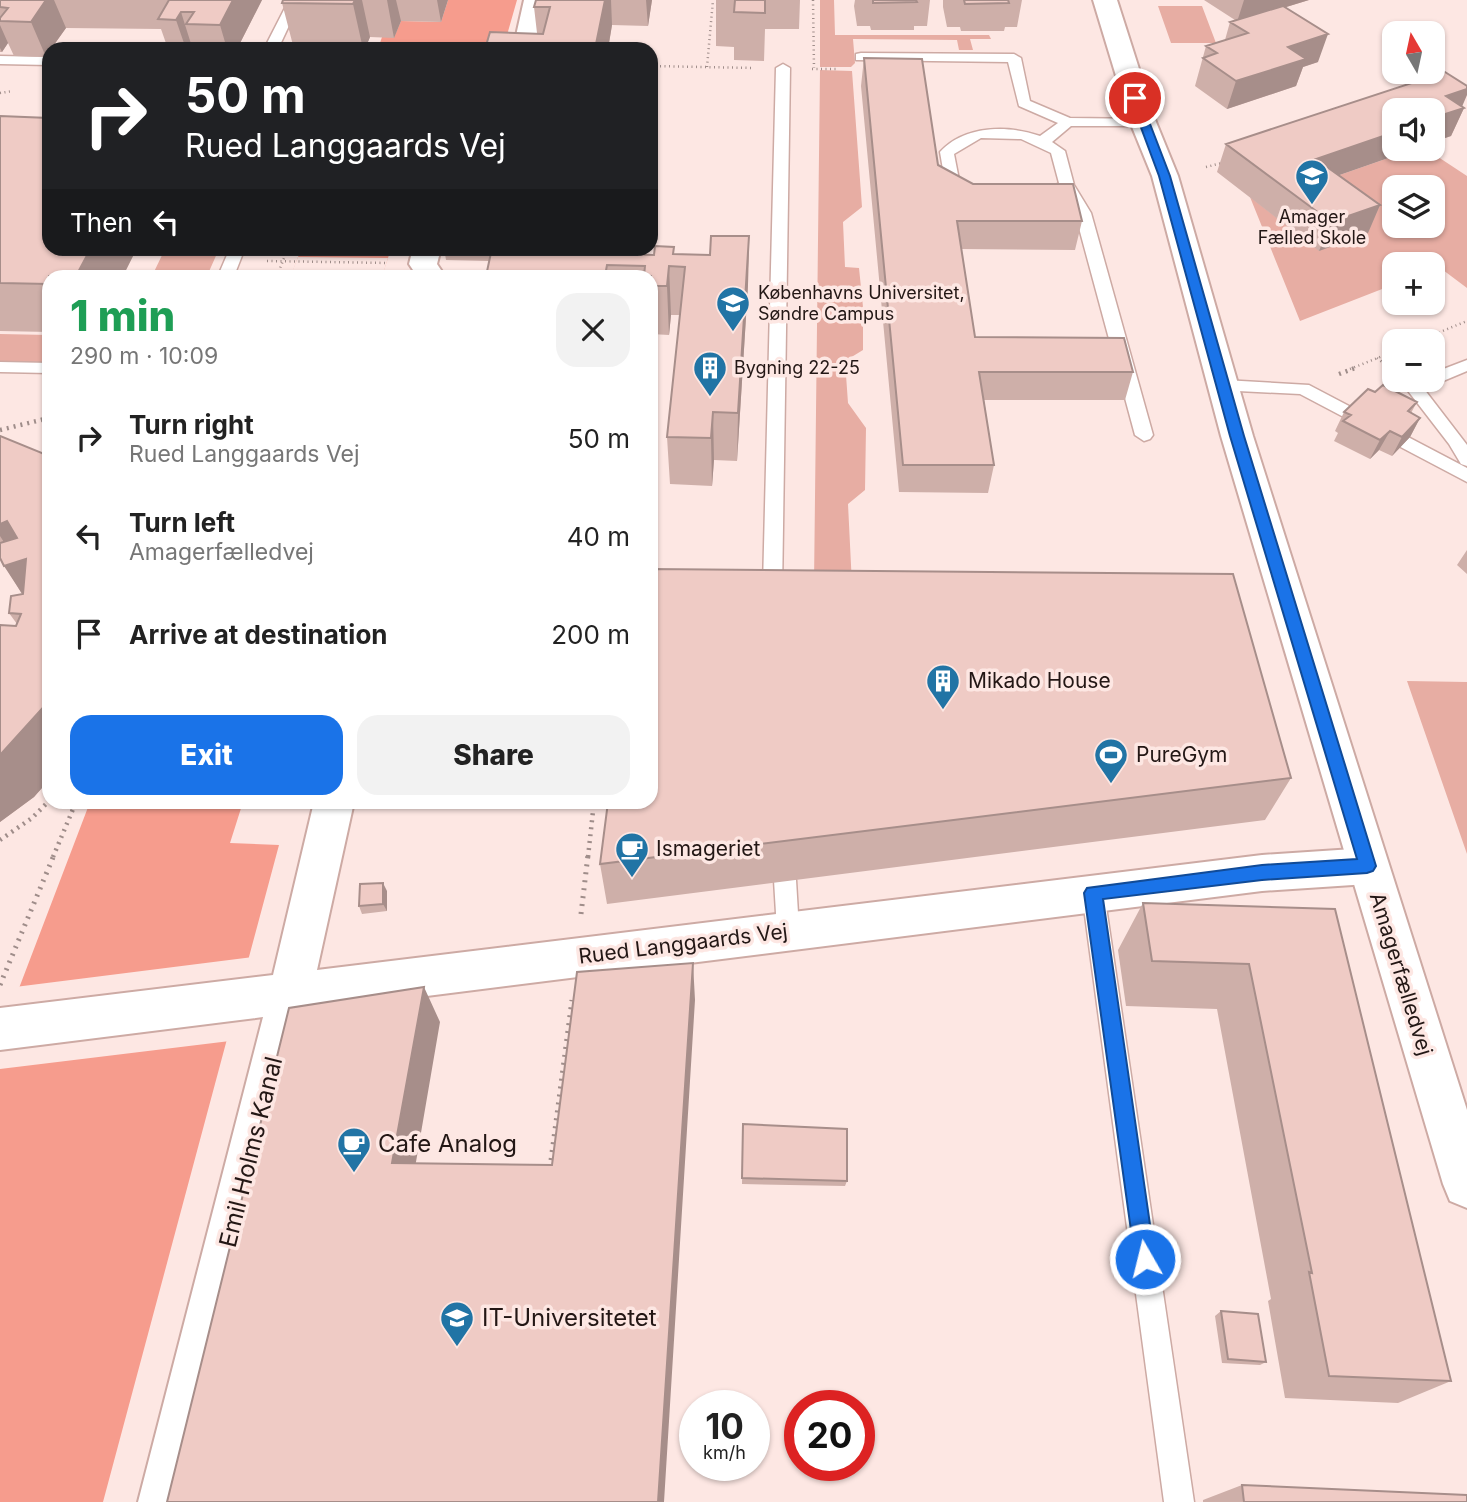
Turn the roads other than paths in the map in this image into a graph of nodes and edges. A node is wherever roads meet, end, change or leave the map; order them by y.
1 (295, 0) edge
2 (536, 0) edge
3 (1105, 0) edge
4 (274, 42) edge
5 (527, 42) edge
6 (861, 57) edge
7 (0, 60) edge
8 (42, 61) edge
9 (783, 68) dead end
10 (1068, 122) junction
11 (1143, 122) junction
12 (1042, 142) junction
13 (1067, 185) junction
14 (976, 199) edge
15 (1027, 199) edge
16 (1467, 365) edge
17 (0, 367) edge
18 (42, 368) edge
19 (1445, 374) edge
20 (1224, 386) junction
21 (1417, 392) edge
22 (1144, 435) dead end
23 (1467, 460) edge
24 (1467, 475) edge
25 (745, 591) edge
26 (332, 809) edge
27 (1367, 866) junction
28 (785, 880) edge
29 (1093, 893) junction
30 (788, 930) junction
31 (270, 994) junction
32 (0, 1029) edge
33 (1467, 1184) edge
34 (165, 1502) edge
35 (1179, 1502) edge

1 - 4 lane
2 - 5 street
3 - 11 street, Amagerfælledvej
6 - 10 lane
7 - 8 lane
9 - 25 lane
10 - 11 lane
10 - 12 lane
11 - 20 street, Amagerfælledvej
12 - 13 lane
12 - 14 lane
13 - 15 lane
13 - 22 lane
16 - 19 lane
17 - 18 lane
20 - 24 lane
20 - 27 street, Amagerfælledvej
21 - 23 lane
26 - 31 street, Emil Holms Kanal
27 - 29 street, Rued Langgaards Vej
27 - 33 street, Amagerfælledvej
28 - 30 lane
29 - 30 street, Rued Langgaards Vej
29 - 35 lane
30 - 31 street, Rued Langgaards Vej
31 - 32 street, Rued Langgaards Vej
31 - 34 street, Emil Holms Kanal

